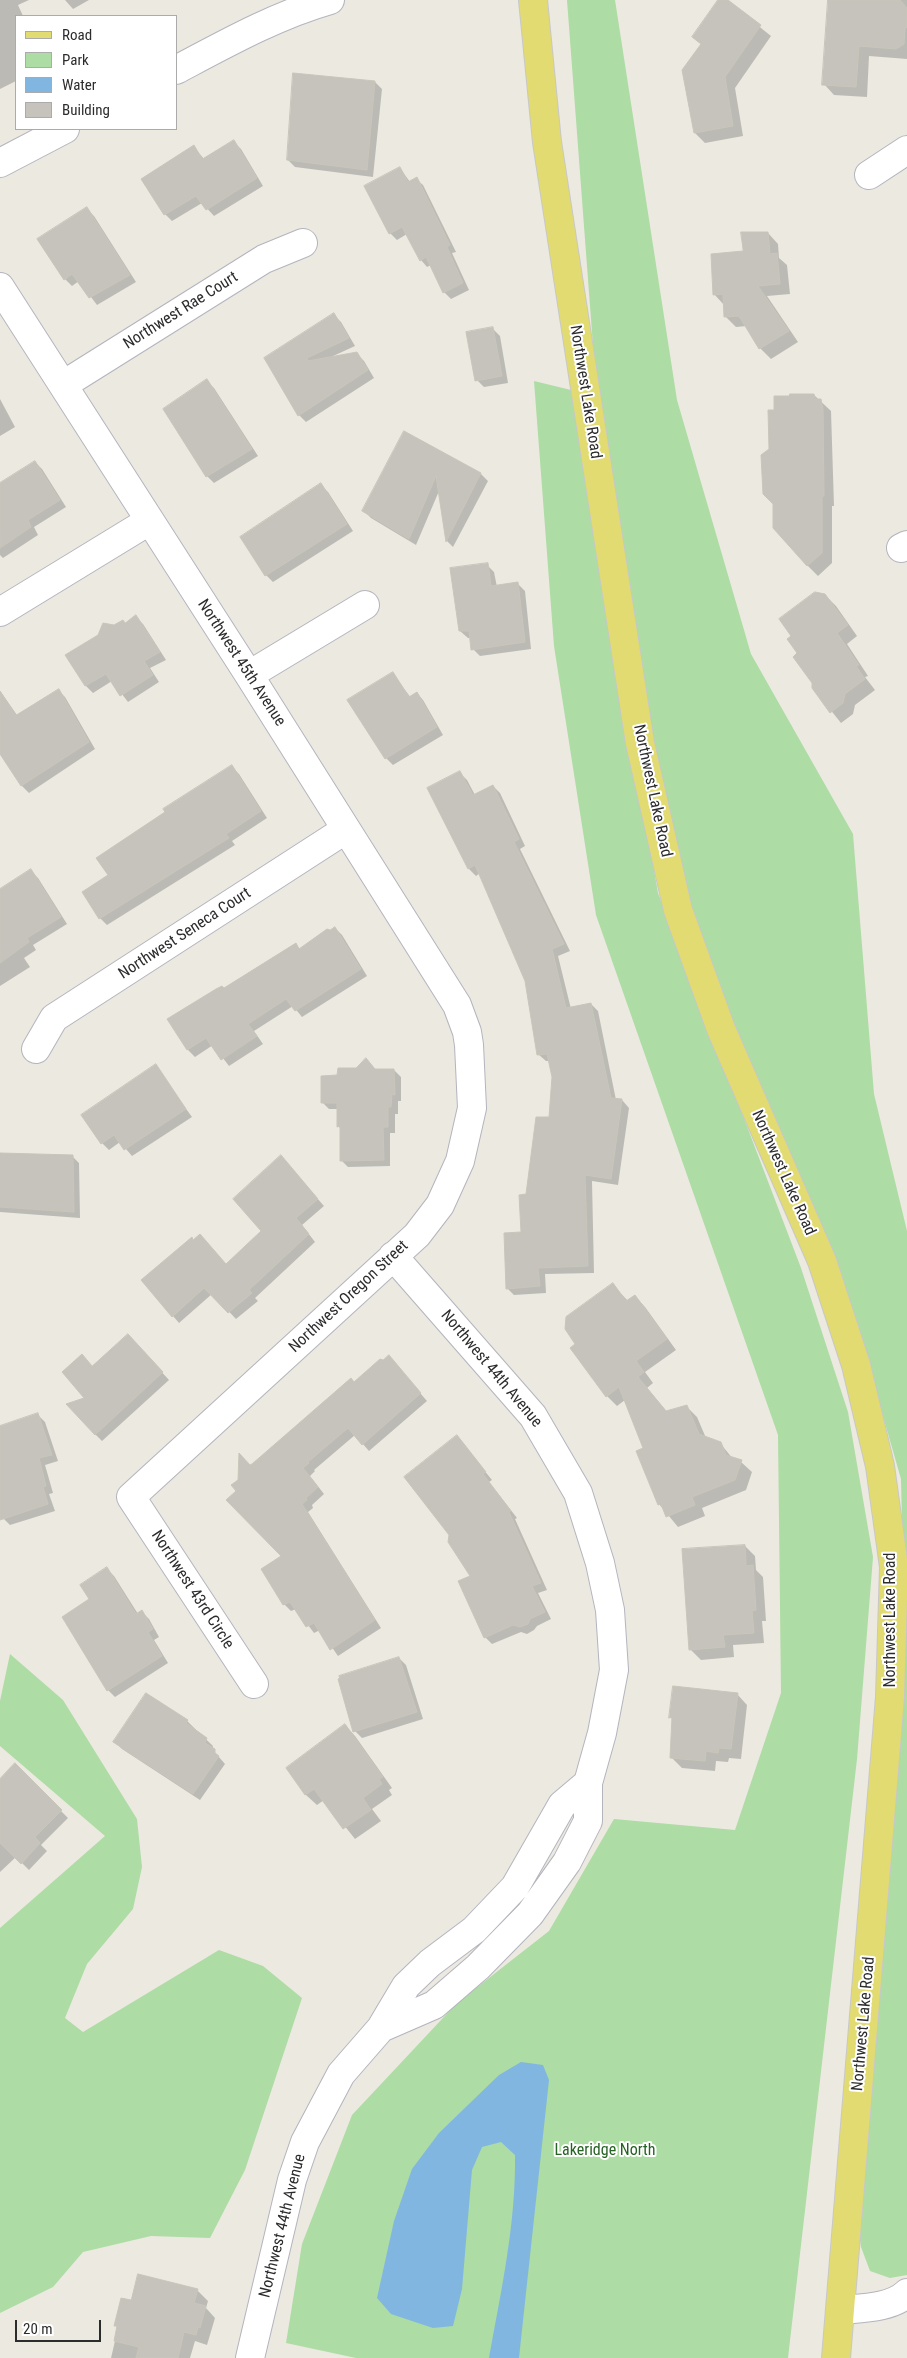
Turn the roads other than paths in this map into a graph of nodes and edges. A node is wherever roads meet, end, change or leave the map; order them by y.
1 (330, 0) edge
2 (534, 0) edge
3 (178, 69) edge
4 (63, 130) edge
5 (907, 150) edge
6 (0, 163) edge
7 (869, 175) dead end
8 (303, 243) dead end
9 (0, 287) edge
10 (63, 384) junction
11 (149, 521) junction
12 (365, 605) dead end
13 (0, 612) edge
14 (249, 675) junction
15 (345, 830) junction
16 (469, 1045) joint
17 (36, 1049) dead end
18 (393, 1256) junction
19 (131, 1497) joint
20 (254, 1684) dead end
21 (907, 2293) edge
22 (841, 2310) junction
23 (250, 2358) edge
24 (836, 2358) edge

1 - 3 street
2 - 22 main road, Northwest Lake Road
4 - 6 street
5 - 7 street
8 - 10 street, Northwest Rae Court
9 - 10 street, Northwest 45th Avenue
10 - 11 street, Northwest 45th Avenue
11 - 13 street
11 - 14 street, Northwest 45th Avenue
12 - 14 street
14 - 15 street, Northwest 45th Avenue
15 - 16 street, Northwest 45th Avenue
15 - 17 street, Northwest Seneca Court
16 - 18 street, Northwest Oregon Street
18 - 19 street, Northwest Oregon Street
18 - 23 street, Northwest 44th Avenue
19 - 20 street, Northwest 43rd Circle
21 - 22 street
22 - 24 main road, Northwest Lake Road

